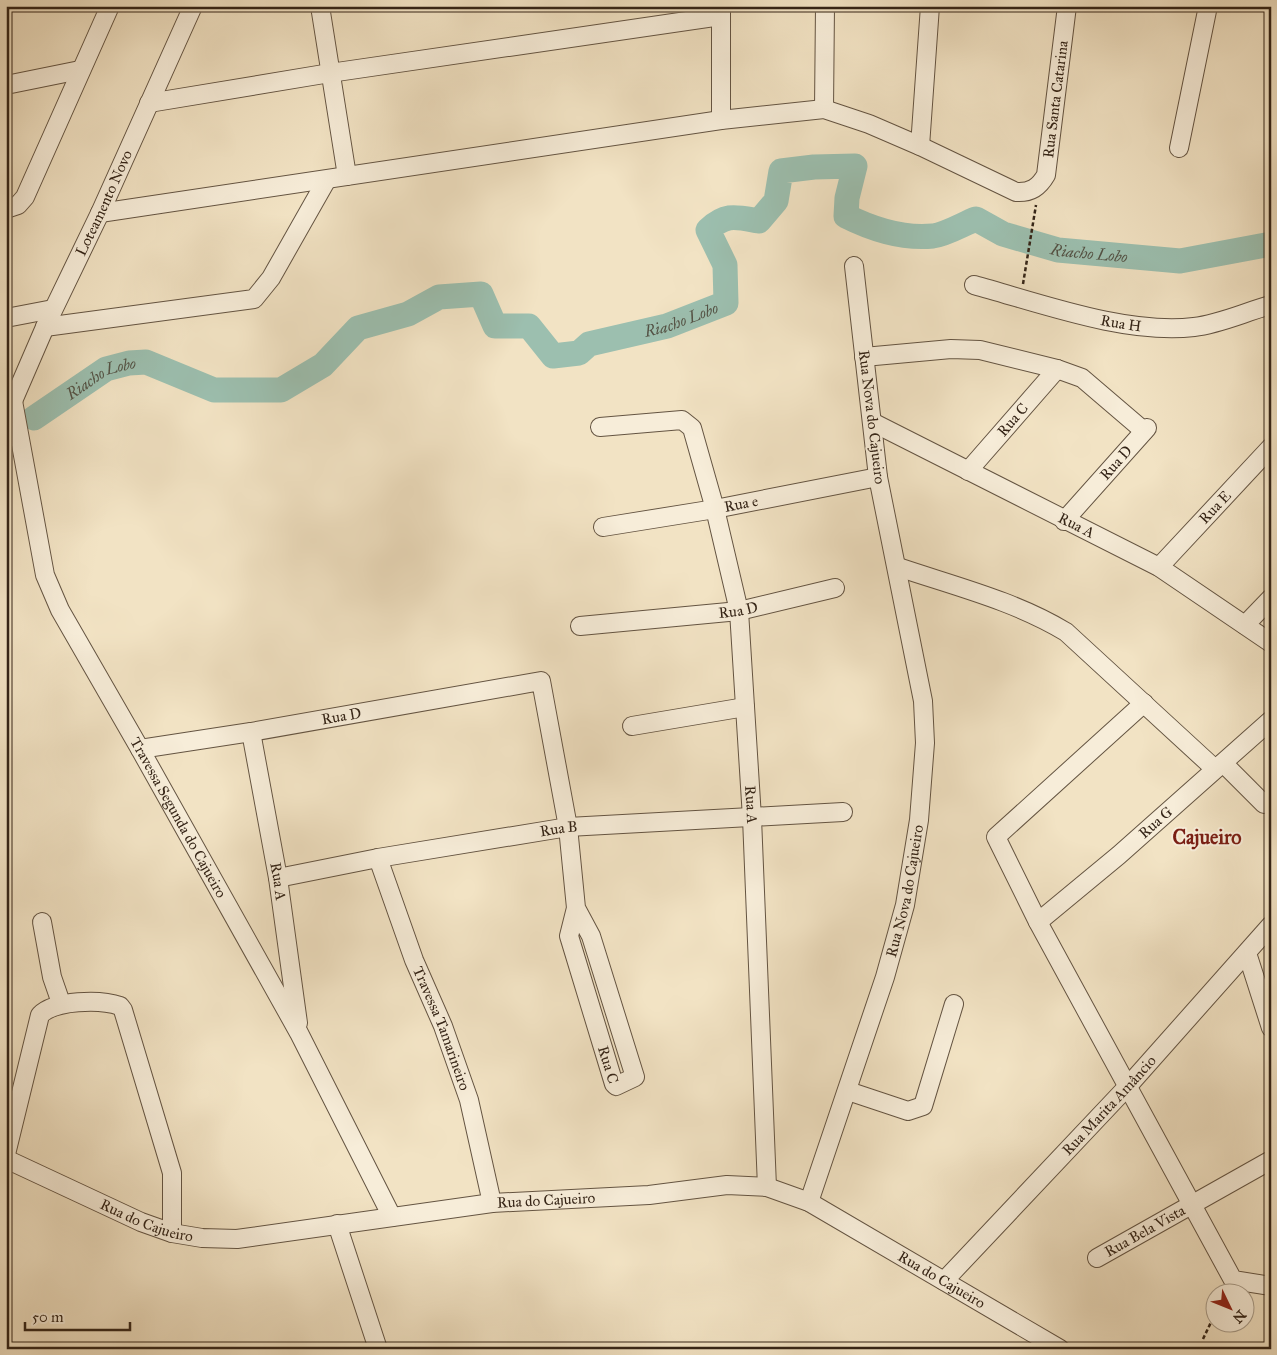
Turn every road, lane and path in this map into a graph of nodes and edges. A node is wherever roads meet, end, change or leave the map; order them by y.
1 (110, 6) edge
2 (193, 6) edge
3 (320, 6) edge
4 (825, 6) edge
5 (930, 6) edge
6 (1067, 6) edge
7 (1208, 6) edge
8 (721, 11) edge
9 (80, 70) junction
10 (330, 72) junction
11 (6, 85) edge
12 (149, 103) junction
13 (824, 109) junction
14 (722, 120) junction
15 (920, 146) junction
16 (1179, 148) dead end
17 (347, 176) junction
18 (326, 181) junction
19 (1035, 189) junction
20 (6, 209) edge
21 (100, 213) junction
22 (854, 266) dead end
23 (974, 285) dead end
24 (1021, 297) junction
25 (1271, 305) edge
26 (54, 309) junction
27 (6, 318) edge
28 (45, 327) junction
29 (864, 357) junction
30 (1057, 369) junction
31 (10, 404) edge
32 (872, 422) junction
33 (600, 427) dead end
34 (1271, 447) edge
35 (968, 471) junction
36 (878, 477) junction
37 (716, 509) junction
38 (1064, 521) junction
39 (603, 527) dead end
40 (898, 567) junction
41 (1159, 567) junction
42 (835, 588) dead end
43 (1271, 598) edge
44 (739, 611) junction
45 (1245, 625) junction
46 (580, 626) dead end
47 (1271, 643) edge
48 (541, 681) joint
49 (1144, 703) junction
50 (745, 708) junction
51 (1271, 720) edge
52 (632, 726) dead end
53 (250, 732) junction
54 (140, 749) junction
55 (1219, 766) junction
56 (1264, 804) dead end
57 (842, 812) dead end
58 (752, 818) junction
59 (568, 827) junction
60 (378, 858) junction
61 (278, 878) junction
62 (576, 908) junction
63 (42, 922) dead end
64 (1038, 922) junction
65 (1271, 925) edge
66 (1247, 953) junction
67 (606, 984) junction
68 (585, 989) junction
69 (61, 1003) junction
70 (954, 1004) dead end
71 (1271, 1028) edge
72 (299, 1033) junction
73 (1128, 1086) junction
74 (848, 1091) junction
75 (6, 1154) edge
76 (6, 1159) edge
77 (1271, 1160) edge
78 (767, 1187) junction
79 (809, 1202) junction
80 (492, 1203) junction
81 (1192, 1205) junction
82 (392, 1216) junction
83 (337, 1224) junction
84 (172, 1233) junction
85 (1097, 1258) dead end
86 (944, 1281) junction
87 (1271, 1286) edge
88 (1206, 1332) edge
89 (1202, 1339) dead end
90 (378, 1349) edge
91 (1060, 1349) edge

1 - 9 street
2 - 12 street, Loteamento Novo
3 - 10 street
4 - 13 street
5 - 15 street
6 - 19 street, Rua Santa Catarina
7 - 16 street
8 - 10 street
8 - 14 street
9 - 11 street
9 - 20 street
10 - 12 street
10 - 17 street
12 - 21 street, Loteamento Novo
13 - 14 street
13 - 15 street
14 - 17 street
15 - 19 street
17 - 18 street
18 - 21 street
18 - 28 street
19 - 24 path
21 - 26 street, Loteamento Novo
22 - 29 street, Rua Nova do Cajueiro
23 - 24 street, Rua H
24 - 25 street, Rua H
26 - 27 street
26 - 28 street, Loteamento Novo
28 - 31 street, Loteamento Novo
29 - 30 street
29 - 32 street, Rua Nova do Cajueiro
30 - 35 street, Rua C
30 - 38 street, Rua D
31 - 54 street, Travessa Segunda do Cajueiro
32 - 35 street, Rua A
32 - 36 street, Rua Nova do Cajueiro
33 - 37 street, Rua A
34 - 41 street, Rua E
35 - 38 street, Rua A
36 - 37 street, Rua e
36 - 40 street, Rua Nova do Cajueiro
37 - 39 street, Rua e
37 - 44 street, Rua A
38 - 41 street, Rua A
40 - 49 street
40 - 74 street, Rua Nova do Cajueiro
41 - 45 street, Rua A
42 - 44 street, Rua D
43 - 45 street
44 - 46 street, Rua D
44 - 50 street, Rua A
45 - 47 street, Rua A
48 - 53 street, Rua D
48 - 59 street, Rua C
49 - 55 street
49 - 64 street
50 - 52 street
50 - 58 street, Rua A
51 - 55 street, Rua G
53 - 54 street, Rua D
53 - 61 street, Rua A
54 - 72 street, Travessa Segunda do Cajueiro
55 - 56 street
55 - 64 street, Rua G
57 - 58 street, Rua B
58 - 59 street, Rua B
58 - 78 street, Rua A
59 - 60 street, Rua B
59 - 62 street, Rua C
60 - 61 street, Rua B
60 - 80 street, Travessa Tamarineiro
61 - 72 street, Rua A
62 - 67 street, Rua C
62 - 68 street, Rua C
63 - 69 street
64 - 73 street
65 - 66 street, Rua Marita Amâncio
66 - 71 street
66 - 73 street, Rua Marita Amâncio
67 - 68 street
67 - 68 street, Rua C
69 - 75 street
69 - 84 street
70 - 74 street
72 - 82 street, Travessa Segunda do Cajueiro
73 - 81 street
73 - 86 street, Rua Marita Amâncio
74 - 79 street, Rua Nova do Cajueiro
76 - 84 street, Rua do Cajueiro
77 - 81 street, Rua Bela Vista
78 - 79 street, Rua do Cajueiro
78 - 80 street, Rua do Cajueiro
79 - 86 street, Rua do Cajueiro
80 - 82 street, Rua do Cajueiro
81 - 85 street, Rua Bela Vista
81 - 87 street
82 - 83 street, Rua do Cajueiro
83 - 84 street, Rua do Cajueiro
83 - 90 street
86 - 91 street, Rua do Cajueiro
88 - 89 path

